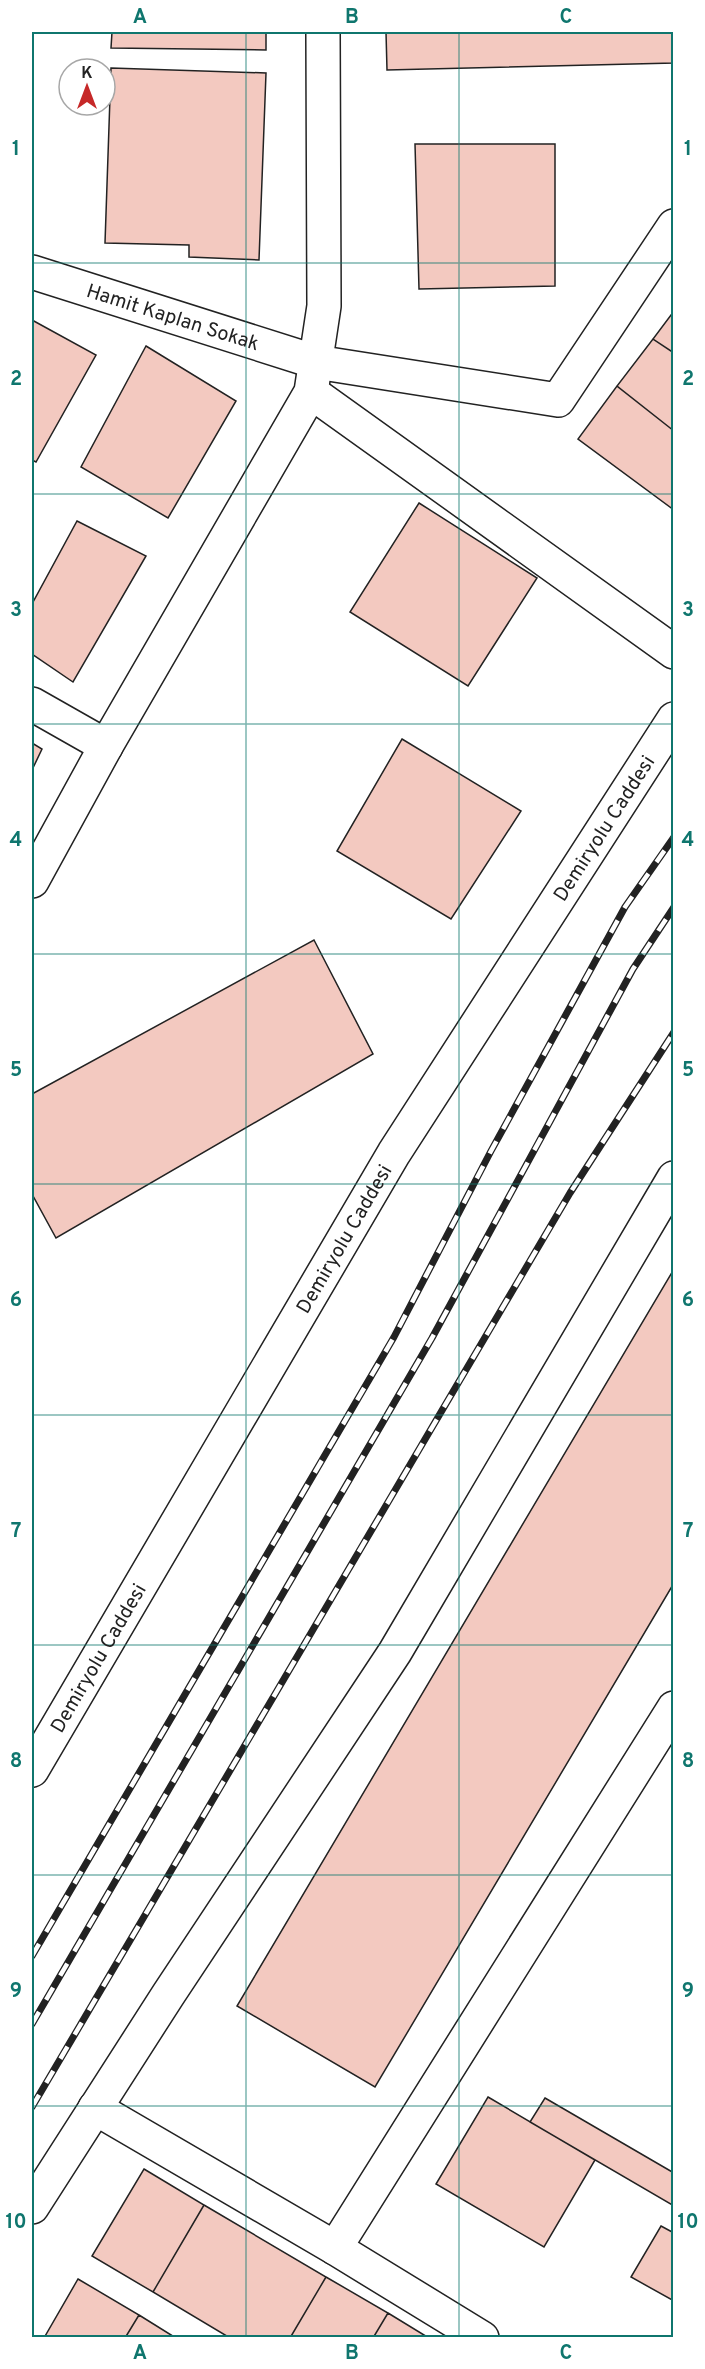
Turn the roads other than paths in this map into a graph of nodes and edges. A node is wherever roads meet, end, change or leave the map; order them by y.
1 (322, 32) edge
2 (674, 226) edge
3 (32, 272) edge
4 (314, 377) junction
5 (674, 652) edge
6 (32, 704) edge
7 (674, 719) edge
8 (106, 746) junction
9 (32, 880) edge
10 (674, 1178) edge
11 (674, 1708) edge
12 (32, 1770) edge
13 (95, 2108) junction
14 (32, 2206) edge
15 (335, 2248) junction
16 (482, 2337) edge

1 - 4 street
2 - 4 street
3 - 4 street, Hamit Kaplan Sokak
4 - 5 street
4 - 8 street
6 - 8 street
7 - 12 street, Demiryolu Caddesi
8 - 9 street
10 - 13 street
11 - 15 street
13 - 14 street
13 - 15 street
15 - 16 street

